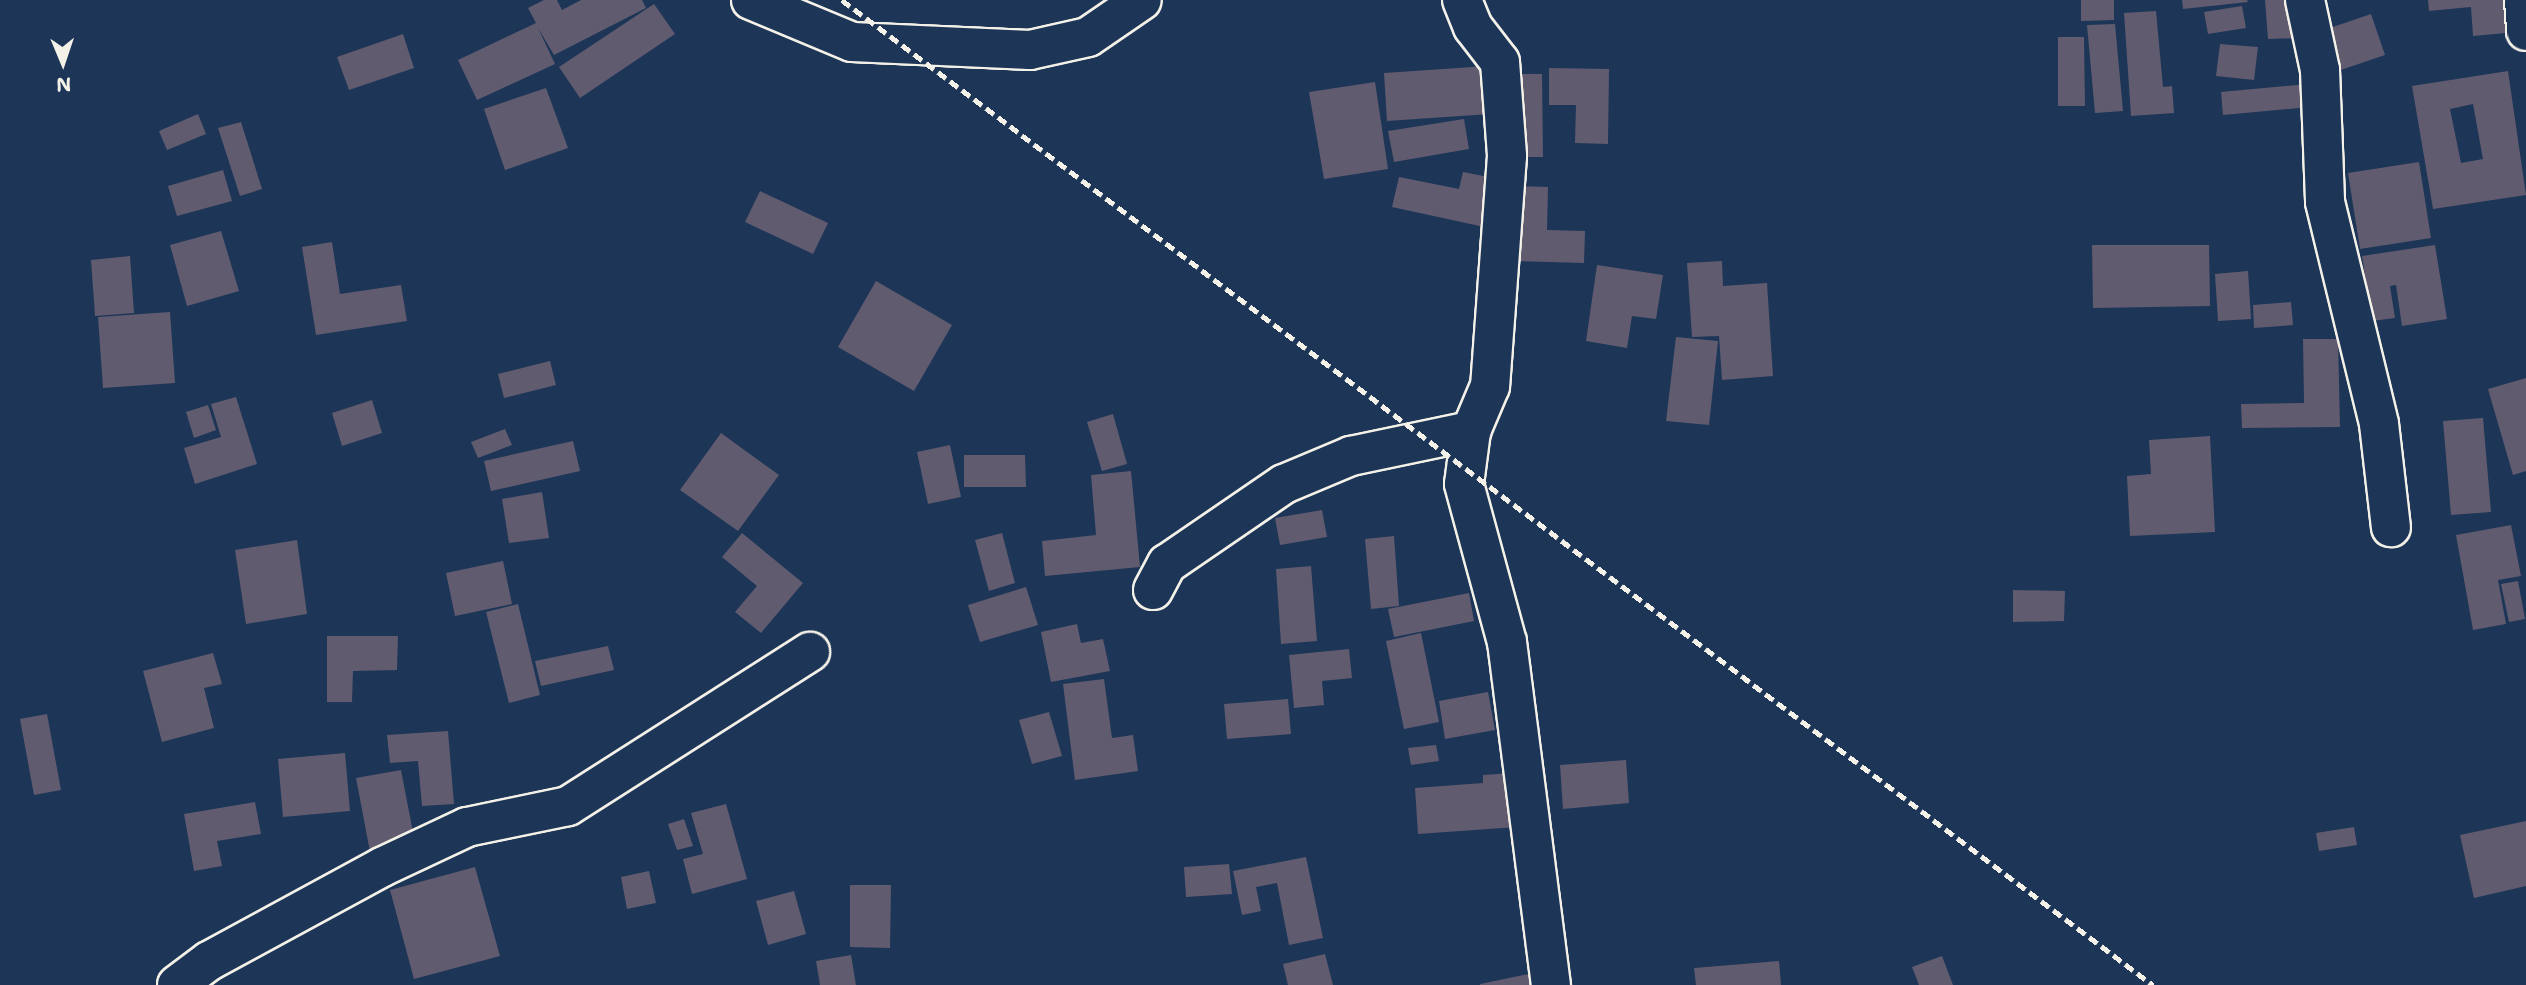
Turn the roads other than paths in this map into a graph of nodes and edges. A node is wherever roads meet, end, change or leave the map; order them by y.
1 (751, 0) edge
2 (1142, 0) edge
3 (1462, 0) edge
4 (2305, 0) edge
5 (2524, 0) edge
6 (2526, 31) edge
7 (1471, 431) junction
8 (2391, 527) dead end
9 (1153, 590) dead end
10 (810, 652) dead end
11 (177, 985) edge
12 (1551, 985) edge

1 - 2 street
3 - 7 street
4 - 8 street
5 - 6 street
7 - 9 street
7 - 12 street
10 - 11 street

